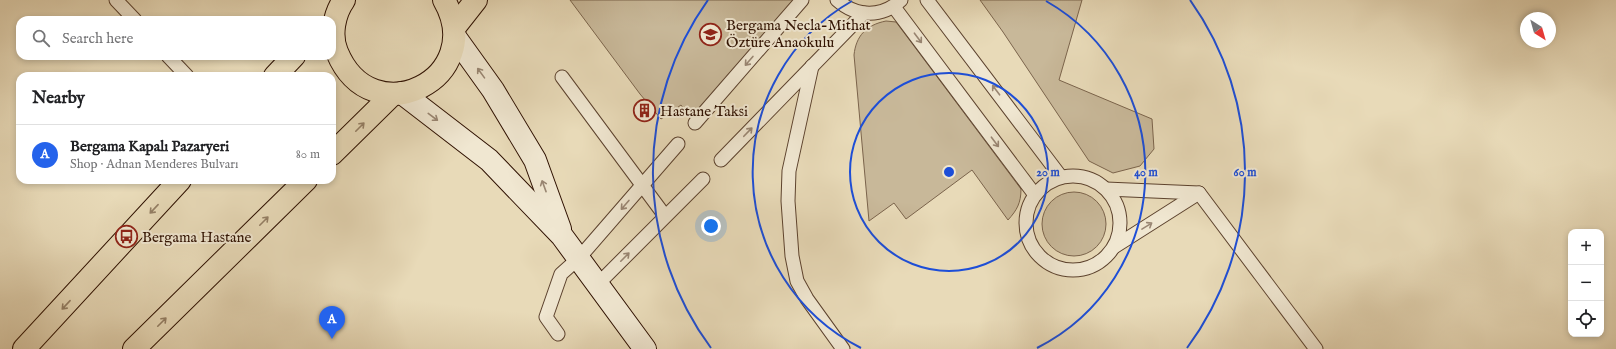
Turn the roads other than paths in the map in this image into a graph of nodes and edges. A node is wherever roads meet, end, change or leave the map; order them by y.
1 (116, 0) edge
2 (444, 0) edge
3 (476, 0) edge
4 (802, 0) edge
5 (837, 0) edge
6 (927, 0) edge
7 (898, 3) edge
8 (864, 13) junction
9 (131, 16) edge
10 (454, 33) junction
11 (336, 51) edge
12 (172, 60) edge
13 (290, 60) edge
14 (812, 66) junction
15 (183, 72) edge
16 (279, 72) edge
17 (562, 77) dead end
18 (398, 94) junction
19 (695, 123) dead end
20 (678, 144) dead end
21 (336, 150) edge
22 (721, 160) dead end
23 (1061, 177) junction
24 (703, 178) dead end
25 (176, 184) edge
26 (302, 184) edge
27 (643, 185) junction
28 (1106, 189) junction
29 (1199, 193) junction
30 (1035, 195) junction
31 (665, 216) junction
32 (562, 236) junction
33 (1114, 247) junction
34 (579, 258) junction
35 (598, 284) junction
36 (558, 334) dead end
37 (24, 349) edge
38 (134, 349) edge
39 (645, 349) edge
40 (843, 349) edge
41 (1316, 349) edge

1 - 9 lane
2 - 10 main road
3 - 10 main road
4 -> 19 lane
5 - 8 lane
23 -> 6 lane
7 - 8 lane
7 -> 30 lane
8 - 14 lane
10 - 18 main road
32 -> 10 main road
11 - 18 main road
12 - 15 lane
13 - 16 main road
22 -> 14 lane
14 - 40 lane
17 - 27 lane
21 -> 18 main road
18 -> 32 main road
20 - 27 lane
23 - 28 lane
23 - 30 lane
24 - 31 lane
25 -> 37 main road
38 -> 26 main road
27 - 31 lane
27 -> 34 lane
28 - 29 lane
28 - 33 lane
33 -> 29 lane
29 - 41 lane
30 - 33 lane
35 -> 31 lane
32 - 34 main road
34 - 35 main road
34 - 36 lane
35 - 39 main road

